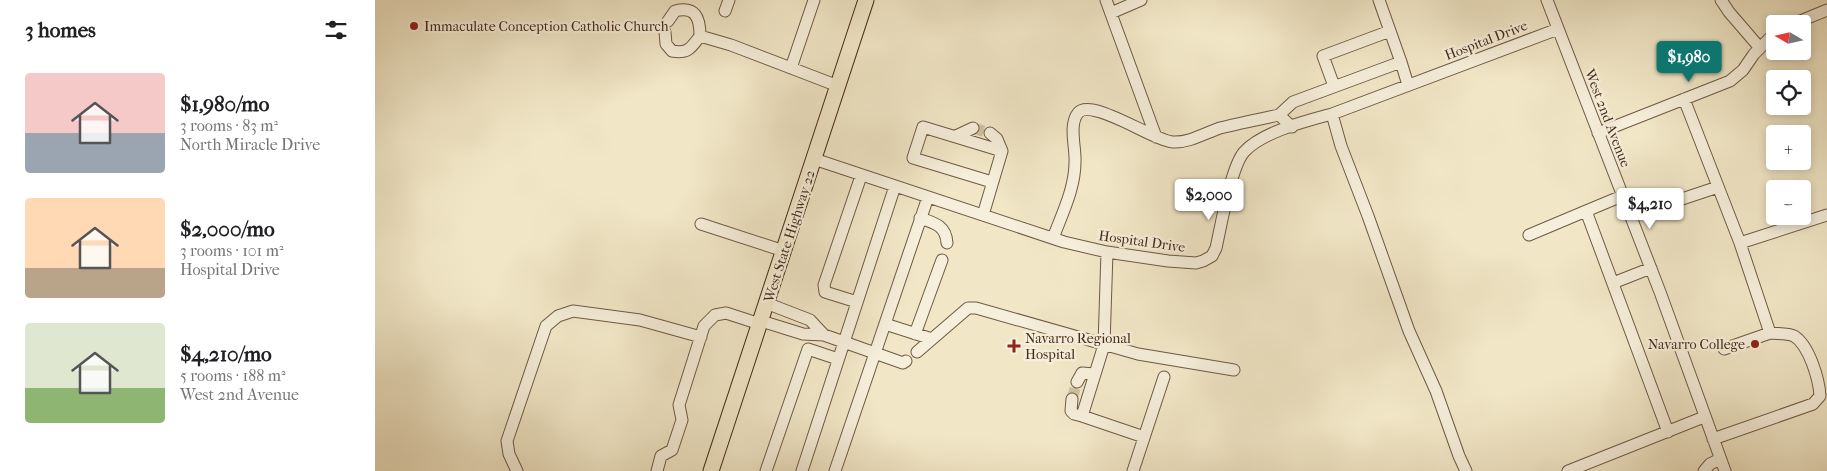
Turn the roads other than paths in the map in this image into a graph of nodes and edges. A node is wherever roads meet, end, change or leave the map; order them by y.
1 (814, 0) edge
2 (866, 0) edge
3 (1106, 0) edge
4 (1141, 0) edge
5 (1379, 0) edge
6 (1547, 0) edge
7 (1721, 0) edge
8 (1827, 10) edge
9 (1111, 13) junction
10 (1811, 17) edge
11 (1558, 29) junction
12 (1390, 31) junction
13 (700, 36) junction
14 (1766, 42) edge
15 (1760, 48) junction
16 (1401, 62) junction
17 (791, 68) junction
18 (1408, 85) junction
19 (838, 86) junction
20 (1334, 86) junction
21 (1683, 99) junction
22 (1332, 114) junction
23 (1279, 115) junction
24 (1292, 127) junction
25 (973, 128) tunnel mouth
26 (989, 133) tunnel mouth
27 (1598, 133) junction
28 (955, 136) junction
29 (1156, 137) junction
30 (1001, 151) junction
31 (814, 159) junction
32 (861, 176) junction
33 (992, 182) junction
34 (895, 186) junction
35 (1718, 187) junction
36 (1623, 196) junction
37 (927, 197) junction
38 (1667, 204) dead end
39 (1587, 211) junction
40 (983, 215) junction
41 (1827, 215) edge
42 (920, 218) junction
43 (701, 224) dead end
44 (1529, 235) dead end
45 (1053, 238) junction
46 (947, 243) dead end
47 (1740, 243) junction
48 (784, 251) junction
49 (1107, 252) junction
50 (942, 260) dead end
51 (1651, 268) junction
52 (1613, 283) junction
53 (857, 302) junction
54 (766, 303) junction
55 (760, 322) junction
56 (885, 324) junction
57 (1770, 333) junction
58 (915, 334) junction
59 (824, 335) junction
60 (701, 337) junction
61 (932, 339) junction
62 (843, 343) junction
63 (1104, 345) junction
64 (1724, 350) dead end
65 (917, 352) dead end
66 (875, 354) junction
67 (839, 359) junction
68 (906, 361) dead end
69 (1234, 370) dead end
70 (1095, 374) junction
71 (1164, 377) dead end
72 (1077, 382) dead end
73 (1072, 399) dead end
74 (1082, 416) junction
75 (1705, 417) junction
76 (1668, 432) junction
77 (1144, 437) junction
78 (1713, 439) junction
79 (1720, 459) junction
80 (517, 471) edge
81 (657, 471) edge
82 (711, 471) edge
83 (766, 471) edge
84 (802, 471) edge
85 (835, 471) edge
86 (1133, 471) edge
87 (1467, 471) edge
88 (1568, 471) edge
89 (1704, 471) edge
90 (1725, 471) edge

1 - 17 street
2 - 19 main road, West State Highway 22
3 - 9 street
4 - 9 street
5 - 12 street
6 - 11 street, West 2nd Avenue
7 - 15 street
8 - 10 street
9 - 29 street
11 - 18 street, Hospital Drive
11 - 27 street, West 2nd Avenue
12 - 16 street
12 - 20 street
13 - 13 street
13 - 17 street
14 - 15 street
15 - 21 street
16 - 18 street
16 - 20 street
17 - 19 street
18 - 22 street, Hospital Drive
19 - 31 main road, West State Highway 22
20 - 23 street
21 - 27 street
21 - 35 street
22 - 24 street, Hospital Drive
22 - 87 street
23 - 24 street
23 - 29 street
24 - 49 street, Hospital Drive
25 - 28 street
26 - 30 street
27 - 36 street, West 2nd Avenue
28 - 30 street
28 - 33 street
29 - 45 street
30 - 33 street
31 - 32 street, Hospital Drive
31 - 48 main road, West State Highway 22
32 - 34 street, Hospital Drive
32 - 53 street
33 - 40 street
34 - 37 street, Hospital Drive
34 - 53 street
35 - 38 street
35 - 47 street
36 - 39 street
36 - 51 street, West 2nd Avenue
37 - 40 street, Hospital Drive
37 - 42 street
39 - 44 street
39 - 52 street
40 - 45 street, Hospital Drive
41 - 47 street
42 - 46 street
42 - 56 street
43 - 48 street
45 - 49 street, Hospital Drive
47 - 57 street
48 - 54 main road, West State Highway 22
49 - 63 street
50 - 58 street
51 - 52 street
51 - 75 street, West 2nd Avenue
52 - 76 street
53 - 62 street
54 - 55 main road, West State Highway 22
54 - 59 street
55 - 59 street
55 - 60 street
55 - 82 main road, West State Highway 22
56 - 58 street
56 - 66 street
57 - 64 street
57 - 78 street
58 - 61 street
59 - 62 street
60 - 80 street
60 - 81 street
61 - 63 street
61 - 65 street
62 - 66 street
62 - 67 street
63 - 69 street
63 - 70 street
66 - 68 street
66 - 85 street
67 - 83 street
67 - 84 street
70 - 72 street
70 - 74 street
71 - 77 street
73 - 74 street
74 - 77 street
75 - 76 street
75 - 78 street, West 2nd Avenue
76 - 88 street
77 - 86 street
78 - 79 street, West 2nd Avenue
79 - 89 street
79 - 90 street, West 2nd Avenue

